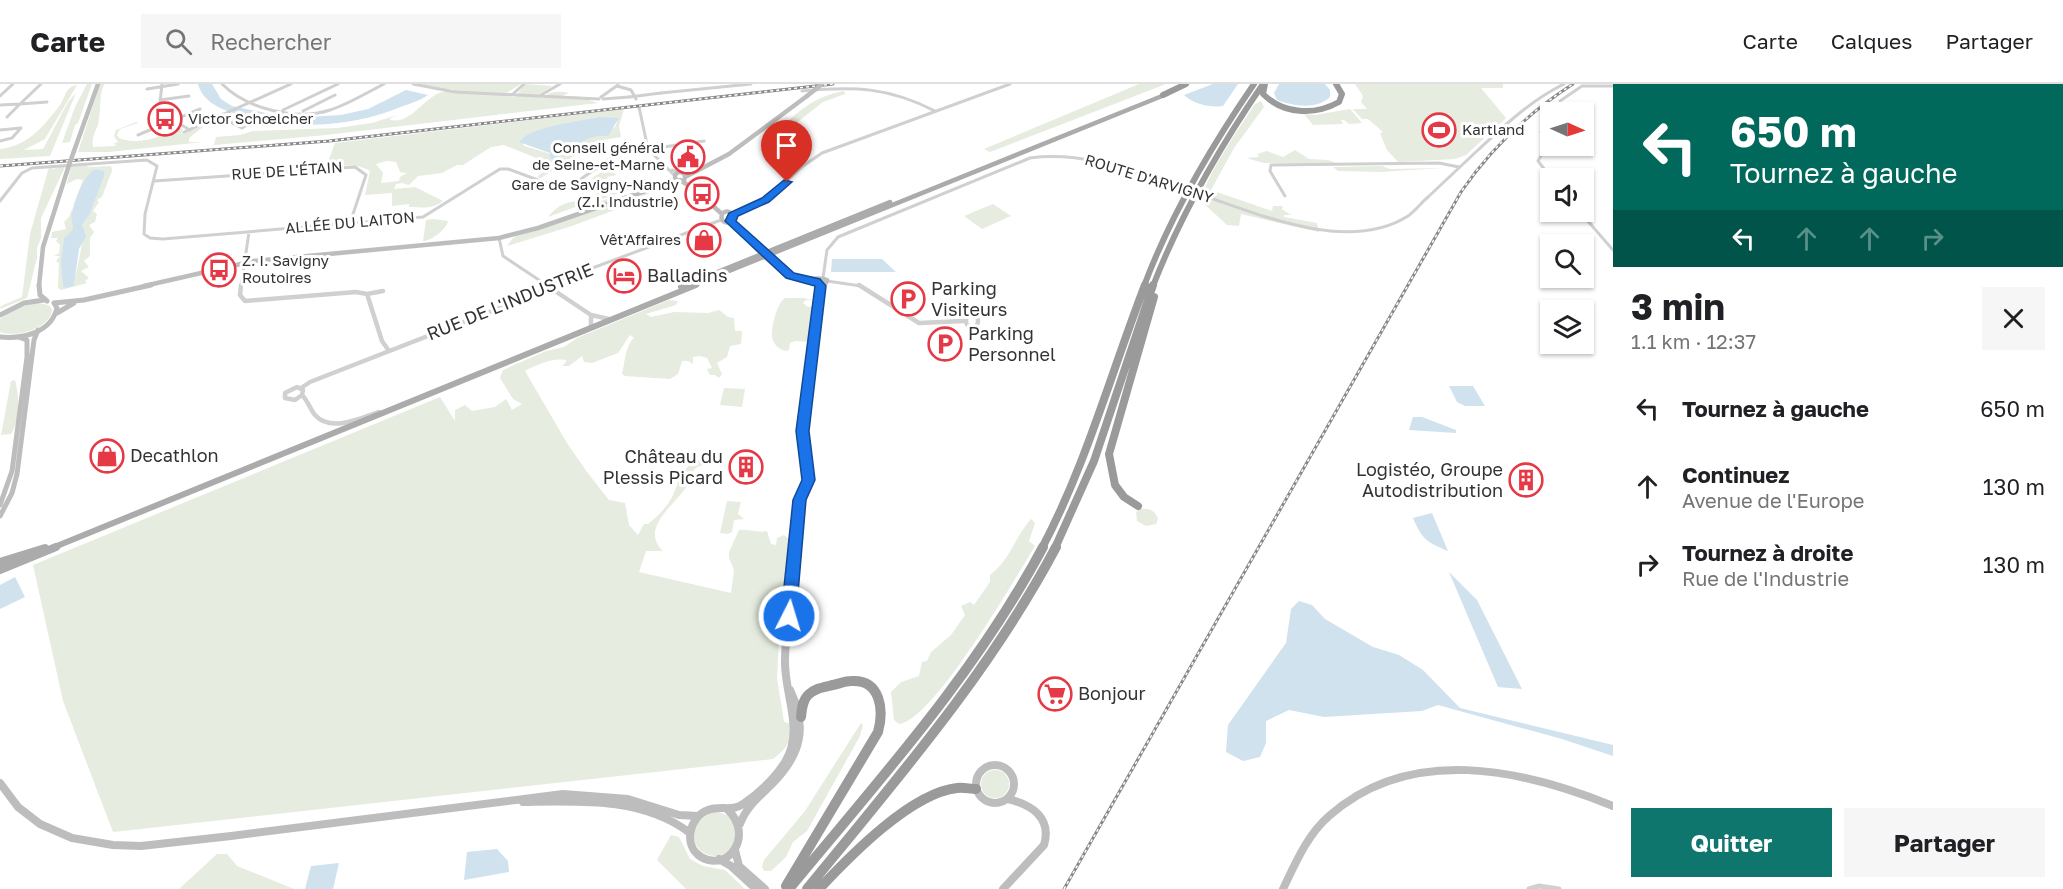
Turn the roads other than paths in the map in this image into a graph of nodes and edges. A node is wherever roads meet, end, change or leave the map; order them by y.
1 (13, 84) edge
2 (41, 84) edge
3 (98, 84) edge
4 (178, 84) edge
5 (222, 84) edge
6 (274, 84) edge
7 (291, 84) edge
8 (338, 84) edge
9 (384, 84) edge
10 (413, 84) edge
11 (524, 84) edge
12 (560, 84) edge
13 (751, 84) edge
14 (822, 84) edge
15 (1010, 84) edge
16 (1186, 84) edge
17 (1192, 84) edge
18 (1254, 84) edge
19 (1264, 84) edge
20 (1336, 84) edge
21 (1564, 84) edge
22 (162, 85) edge
23 (618, 85) edge
24 (724, 85) edge
25 (736, 85) edge
26 (1613, 86) edge
27 (282, 88) junction
28 (147, 89) dead end
29 (802, 91) dead end
30 (512, 95) junction
31 (1163, 95) junction
32 (0, 96) edge
33 (189, 96) dead end
34 (540, 96) junction
35 (340, 97) dead end
36 (601, 98) junction
37 (636, 99) dead end
38 (160, 100) junction
39 (47, 102) dead end
40 (1560, 102) edge
41 (20, 104) junction
42 (246, 104) junction
43 (0, 105) edge
44 (639, 107) dead end
45 (201, 109) dead end
46 (282, 111) junction
47 (935, 111) junction
48 (302, 112) junction
49 (225, 114) junction
50 (7, 117) dead end
51 (174, 121) junction
52 (247, 125) dead end
53 (0, 130) edge
54 (190, 130) junction
55 (184, 132) dead end
56 (138, 135) dead end
57 (0, 141) edge
58 (704, 141) dead end
59 (648, 149) junction
60 (1459, 167) junction
61 (670, 169) junction
62 (685, 175) junction
63 (676, 178) junction
64 (154, 181) junction
65 (943, 184) junction
66 (694, 189) junction
67 (1285, 196) dead end
68 (0, 201) edge
69 (733, 215) junction
70 (722, 217) junction
71 (730, 221) junction
72 (1589, 222) edge
73 (350, 223) junction
74 (249, 232) junction
75 (499, 238) junction
76 (756, 246) junction
77 (774, 248) junction
78 (1613, 250) edge
79 (766, 255) junction
80 (245, 263) junction
81 (1159, 272) junction
82 (822, 281) junction
83 (39, 285) junction
84 (550, 286) junction
85 (383, 291) dead end
86 (367, 294) junction
87 (47, 300) junction
88 (84, 300) junction
89 (24, 303) junction
90 (54, 303) junction
91 (648, 304) junction
92 (10, 308) junction
93 (0, 309) edge
94 (57, 313) junction
95 (0, 315) edge
96 (591, 315) junction
97 (611, 320) junction
98 (964, 321) dead end
99 (591, 327) junction
100 (38, 330) junction
101 (0, 337) edge
102 (18, 337) junction
103 (389, 351) junction
104 (301, 388) junction
105 (302, 395) junction
106 (399, 405) junction
107 (20, 434) junction
108 (0, 505) edge
109 (1138, 506) dead end
110 (0, 516) edge
111 (110, 525) junction
112 (0, 562) edge
113 (0, 570) edge
114 (787, 687) junction
115 (801, 717) junction
116 (0, 783) edge
117 (976, 789) junction
118 (583, 794) junction
119 (1008, 799) junction
120 (573, 801) junction
121 (502, 803) junction
122 (1613, 806) edge
123 (728, 810) junction
124 (698, 816) junction
125 (740, 825) junction
126 (690, 833) junction
127 (735, 850) junction
128 (719, 860) junction
129 (758, 888) edge
130 (784, 889) edge
131 (789, 889) edge
132 (807, 889) edge
133 (819, 889) edge
134 (1003, 889) edge
135 (1282, 889) edge
136 (1529, 889) edge
137 (1559, 889) edge

1 - 32 street
2 - 41 street
3 - 83 main road, bridge
4 - 22 street
5 - 42 street
6 - 27 street
7 - 27 street
8 - 46 street
9 - 48 street
10 - 30 street
11 - 30 street
12 - 34 street
13 - 25 street
14 - 62 main road, bridge
15 - 47 street
16 - 31 highway
17 - 31 main road
18 - 131 highway
19 - 20 highway
19 - 81 highway
21 - 60 street, ROUTE D'ARVIGNY
22 - 28 street
22 - 38 street
23 - 36 street
23 - 37 street
24 - 25 street
24 - 36 street, bridge
26 - 40 street
27 - 42 street
29 - 47 street
30 - 34 street
31 - 65 main road
33 - 38 street
34 - 36 street
35 - 48 street
38 - 51 street
39 - 41 street
41 - 43 street
41 - 50 street
42 - 46 street
42 - 49 street
44 - 59 street
45 - 51 street
46 - 48 street
47 - 69 street
49 - 52 street
49 - 54 street
51 - 54 street
51 - 56 street
53 - 57 street
54 - 55 street
58 - 59 street
59 - 61 street
59 - 73 street, ALLÉE DU LAITON
60 - 67 street
60 - 82 street, ROUTE D'ARVIGNY, bridge
61 - 62 street
61 - 63 street
62 - 63 main road
62 - 66 main road
63 - 66 main road
63 - 75 main road
64 - 68 street
64 - 73 street, RUE DE L'ÉTAIN
64 - 74 street, ALLÉE DU LAITON
65 - 77 main road
65 - 79 main road
66 - 70 main road
69 - 70 main road
69 - 71 main road
70 - 71 main road
70 - 84 street, RUE DE L'INDUSTRIE
71 - 76 main road
72 - 78 street
73 - 74 street, ALLÉE DU LAITON
74 - 80 street
75 - 80 main road
75 - 84 street
76 - 77 main road
76 - 79 main road
77 - 79 main road
79 - 82 main road
79 - 91 main road
79 - 91 main road
80 - 86 street
80 - 88 main road
81 - 109 highway
81 - 132 highway
82 - 98 street
82 - 114 main road
83 - 87 main road
83 - 89 main road
84 - 96 street
84 - 103 street, RUE DE L'INDUSTRIE
85 - 86 street
86 - 103 street
87 - 89 main road
87 - 90 main road
88 - 90 main road
88 - 94 main road
89 - 92 main road
90 - 94 main road
91 - 97 main road
92 - 93 main road
92 - 95 main road
94 - 100 main road
96 - 97 street
96 - 99 street
97 - 99 main road
99 - 106 main road
100 - 102 main road
100 - 107 main road
101 - 102 main road
102 - 107 main road
103 - 104 street, RUE DE L'INDUSTRIE
104 - 105 street
104 - 105 street
105 - 106 street
106 - 111 main road
107 - 108 main road
107 - 110 main road
111 - 112 main road
111 - 113 main road
114 - 115 main road
114 - 123 main road
115 - 125 main road
115 - 130 highway
116 - 121 main road
117 - 119 main road
117 - 119 main road
117 - 133 highway
118 - 120 main road
118 - 121 main road
118 - 124 main road
119 - 134 main road
120 - 121 main road
120 - 126 main road
122 - 135 main road
123 - 124 main road
123 - 125 main road
124 - 126 main road
125 - 127 main road
126 - 128 main road
127 - 128 main road
127 - 129 main road
128 - 129 main road
136 - 137 street

